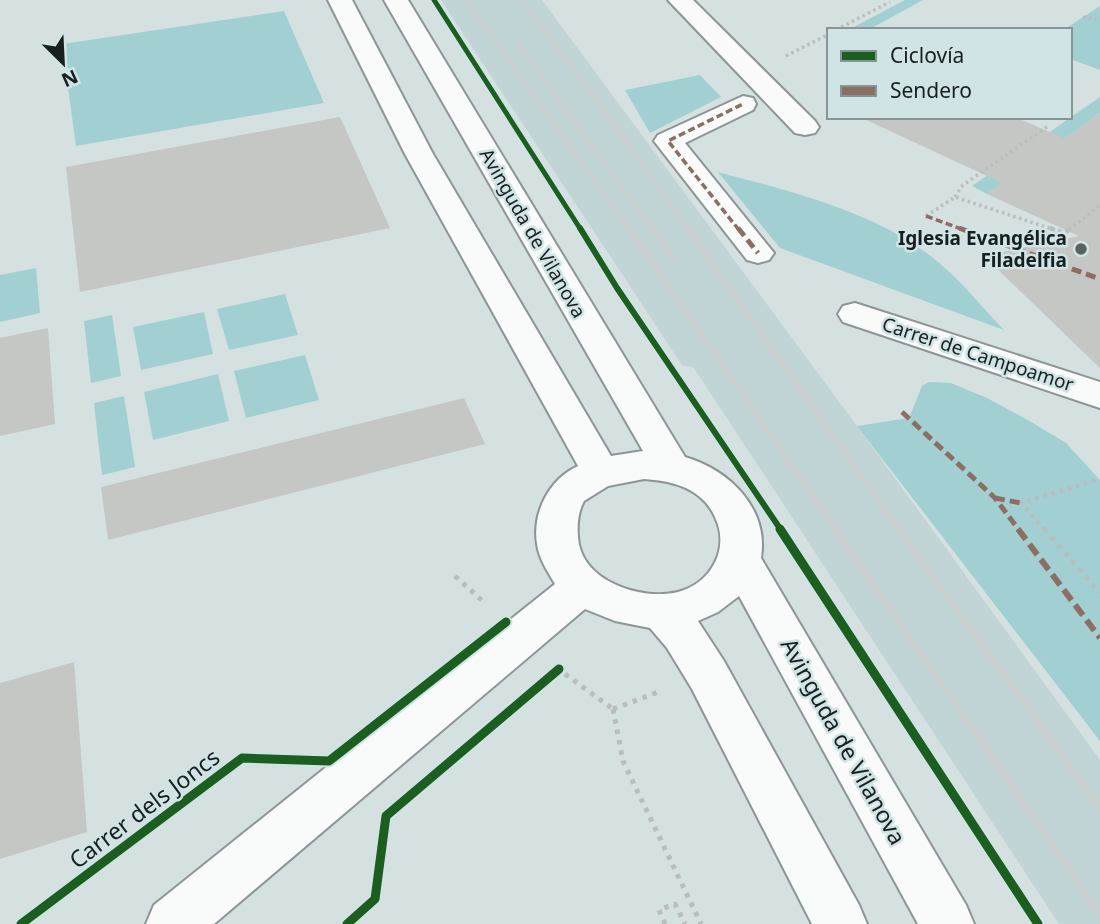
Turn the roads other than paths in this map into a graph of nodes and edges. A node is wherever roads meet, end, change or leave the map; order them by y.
1 (340, 0) edge
2 (396, 0) edge
3 (680, 0) edge
4 (743, 104) dead end
5 (805, 127) dead end
6 (758, 253) dead end
7 (855, 314) dead end
8 (1100, 395) edge
9 (671, 466) junction
10 (601, 473) junction
11 (740, 559) junction
12 (582, 587) junction
13 (662, 611) junction
14 (173, 924) edge
15 (840, 924) edge
16 (947, 924) edge

1 - 10 street
2 - 9 street, Avinguda de Vilanova
3 - 5 street
4 - 6 street
7 - 8 street, Carrer de Campoamor
9 - 10 street, Avinguda de Vilanova
9 - 11 street, Avinguda de Vilanova
10 - 12 street, Avinguda de Vilanova
11 - 13 street, Avinguda de Vilanova
11 - 16 street, Avinguda de Vilanova
12 - 13 street, Avinguda de Vilanova
12 - 14 street
13 - 15 street

